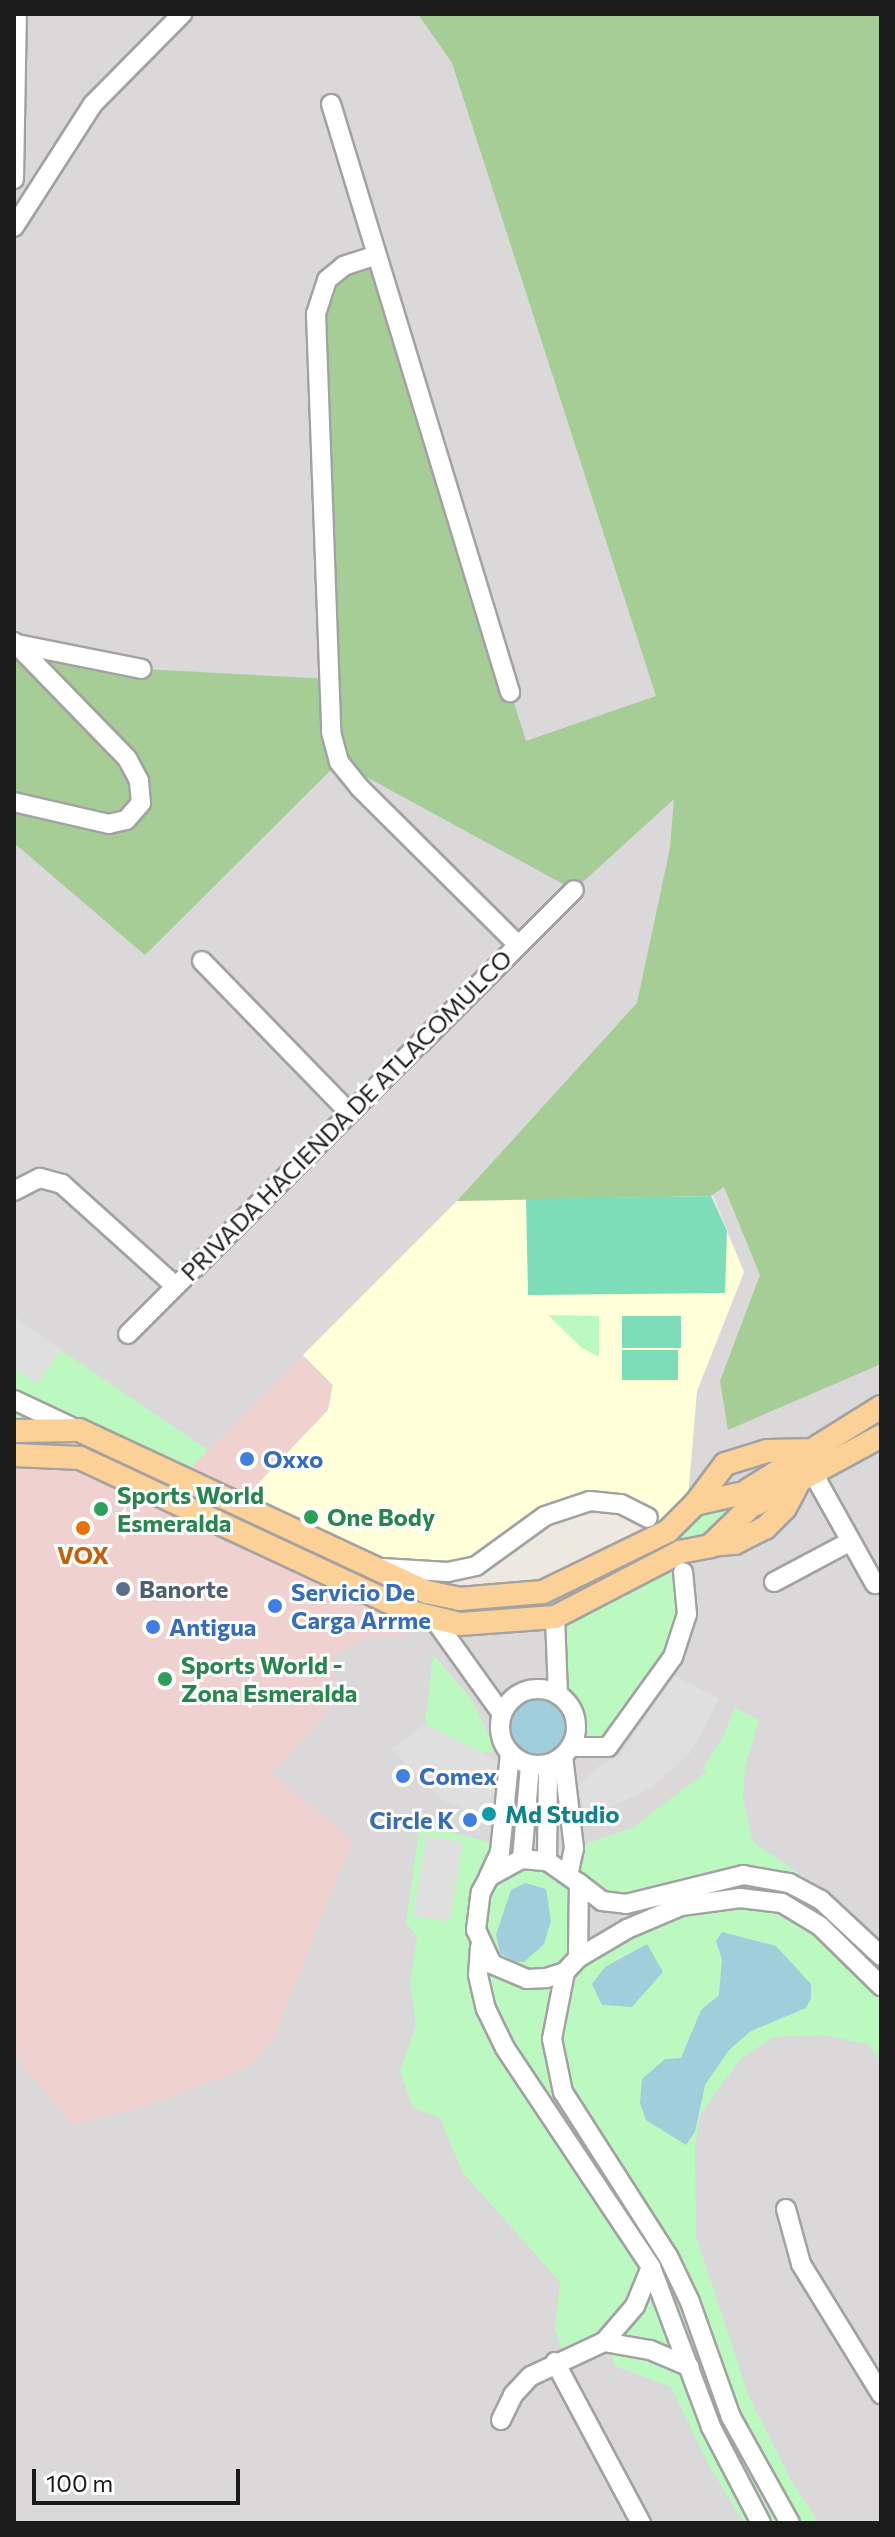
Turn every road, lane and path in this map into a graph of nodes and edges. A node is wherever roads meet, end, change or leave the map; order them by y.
1 (17, 14) edge
2 (182, 14) edge
3 (331, 104) dead end
4 (14, 179) edge
5 (14, 227) edge
6 (374, 256) junction
7 (15, 643) edge
8 (142, 669) dead end
9 (510, 692) dead end
10 (14, 802) edge
11 (574, 890) dead end
12 (518, 945) junction
13 (202, 961) dead end
14 (350, 1113) junction
15 (14, 1191) edge
16 (174, 1285) junction
17 (128, 1334) dead end
18 (14, 1400) edge
19 (881, 1407) edge
20 (79, 1430) junction
21 (14, 1431) edge
22 (881, 1436) edge
23 (807, 1450) junction
24 (14, 1455) edge
25 (806, 1479) junction
26 (744, 1501) junction
27 (695, 1504) junction
28 (648, 1518) dead end
29 (668, 1531) junction
30 (851, 1541) junction
31 (710, 1546) junction
32 (682, 1562) junction
33 (374, 1567) junction
34 (774, 1582) dead end
35 (875, 1584) dead end
36 (555, 1617) junction
37 (434, 1619) junction
38 (558, 1695) junction
39 (502, 1714) junction
40 (510, 1753) junction
41 (553, 1758) junction
42 (522, 1854) junction
43 (547, 1856) junction
44 (489, 1877) junction
45 (574, 1877) junction
46 (480, 1947) junction
47 (881, 1956) edge
48 (578, 1958) junction
49 (565, 1972) junction
50 (881, 1986) edge
51 (786, 2209) dead end
52 (651, 2267) junction
53 (604, 2342) junction
54 (555, 2362) junction
55 (690, 2367) junction
56 (881, 2394) edge
57 (501, 2420) dead end
58 (641, 2523) edge
59 (761, 2523) edge
60 (790, 2523) edge

1 - 4 street
2 - 5 street
3 - 6 street
6 - 9 street
6 - 12 street, PRIVADA HACIENDA DE ATLACOMULCO
7 - 8 street
7 - 10 street
11 - 12 street, PRIVADA HACIENDA DE ATLACOMULCO
12 - 14 street, PRIVADA HACIENDA DE ATLACOMULCO
13 - 14 street, PRIVADA HACIENDA DE ATLACOMULCO
14 - 16 street, PRIVADA HACIENDA DE ATLACOMULCO
15 - 16 street, PRIVADA HACIENDA DE ATLACOMULCO
16 - 17 street, PRIVADA HACIENDA DE ATLACOMULCO
18 - 20 street
19 - 23 main road
20 - 21 main road
20 - 33 main road
22 - 25 main road
23 - 26 main road
23 - 27 main road
24 - 37 main road
25 - 26 main road
25 - 30 street
25 - 31 main road
26 - 27 main road
26 - 31 main road
27 - 29 main road
28 - 33 street
29 - 32 main road
29 - 33 main road
30 - 34 street
30 - 35 street
31 - 32 main road
32 - 36 main road
32 - 41 street
36 - 37 main road
36 - 38 street
37 - 39 street
38 - 39 street
38 - 41 street
39 - 40 street
40 - 41 street
40 - 44 street
41 - 42 street
41 - 43 street
41 - 45 street
42 - 43 street
42 - 44 street
43 - 45 street
44 - 46 street
45 - 47 street
45 - 48 street
46 - 49 street
46 - 52 street
48 - 49 street
48 - 50 street
49 - 60 street
51 - 56 street
52 - 53 street
52 - 55 street
53 - 54 street
53 - 55 street
54 - 57 street
54 - 58 street
55 - 59 street

